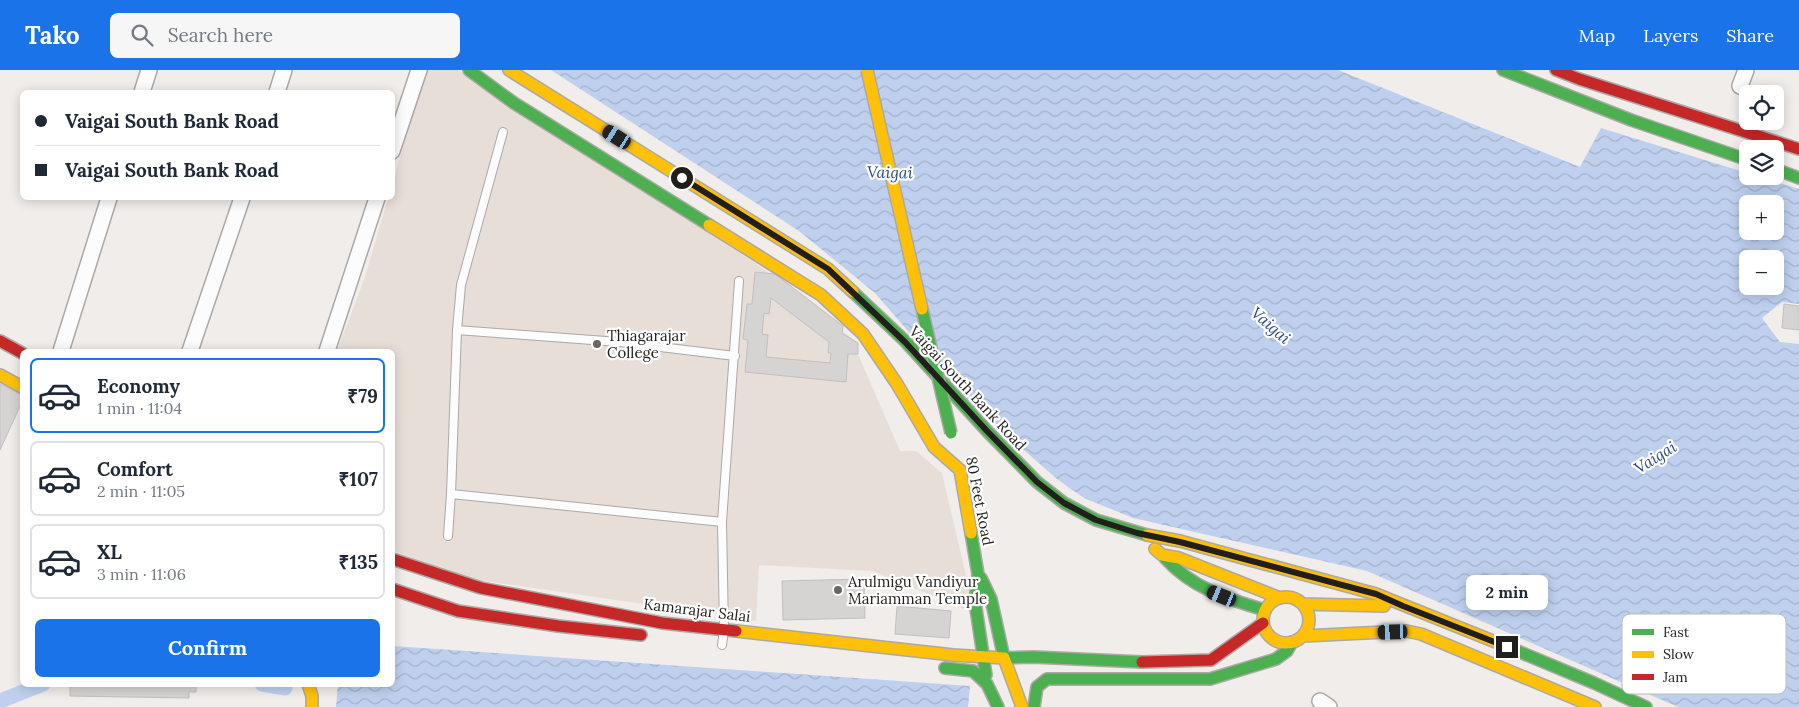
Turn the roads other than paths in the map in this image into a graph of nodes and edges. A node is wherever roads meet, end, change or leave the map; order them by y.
1 (149, 70) edge
2 (284, 70) edge
3 (419, 70) edge
4 (469, 70) edge
5 (509, 70) edge
6 (867, 70) edge
7 (1503, 70) edge
8 (1556, 70) edge
9 (1746, 70) edge
10 (1582, 75) edge
11 (1740, 85) edge
12 (143, 90) edge
13 (278, 90) edge
14 (503, 132) dead end
15 (395, 142) edge
16 (1799, 150) edge
17 (1739, 157) edge
18 (1784, 172) edge
19 (1799, 178) edge
20 (108, 200) edge
21 (241, 200) edge
22 (376, 200) edge
23 (739, 282) dead end
24 (457, 330) junction
25 (0, 341) edge
26 (62, 349) edge
27 (191, 349) edge
28 (328, 349) edge
29 (20, 352) edge
30 (735, 356) junction
31 (0, 375) edge
32 (20, 386) edge
33 (960, 470) junction
34 (451, 494) junction
35 (722, 522) junction
36 (1137, 533) junction
37 (448, 536) dead end
38 (1162, 554) junction
39 (395, 560) edge
40 (978, 574) junction
41 (395, 590) edge
42 (1280, 598) junction
43 (1303, 604) junction
44 (1403, 606) junction
45 (1266, 610) junction
46 (1263, 623) junction
47 (724, 630) junction
48 (1303, 636) junction
49 (655, 637) dead end
50 (1292, 642) junction
51 (722, 645) dead end
52 (984, 658) junction
53 (1004, 658) junction
54 (931, 666) dead end
55 (987, 684) junction
56 (309, 687) edge
57 (312, 707) edge
58 (998, 707) edge
59 (1022, 707) edge
60 (1034, 707) edge
61 (1595, 707) edge
62 (1646, 707) edge

1 - 12 street
2 - 13 street
3 - 15 street
4 - 33 main road
5 - 36 main road, Vaigai South Bank Road
6 - 33 main road, 80 Feet Road, bridge
7 - 17 main road
8 - 10 main road
9 - 11 street
10 - 16 main road
14 - 24 lane
18 - 19 main road
20 - 26 street
21 - 27 street
22 - 28 street
23 - 30 lane
24 - 30 lane
24 - 34 lane
25 - 29 main road
30 - 35 lane
31 - 32 main road
33 - 40 main road, 80 Feet Road
34 - 35 lane
34 - 37 lane
35 - 47 lane
36 - 38 main road, Vaigai South Bank Road
36 - 44 main road, Vaigai South Bank Road
38 - 42 main road, Vaigai South Bank Road
38 - 45 main road
39 - 47 main road, Kamarajar Salai
40 - 52 main road, 80 Feet Road
40 - 53 main road, 80 Feet Road
41 - 49 main road
42 - 43 main road
42 - 45 main road
43 - 44 main road, Vaigai South Bank Road
43 - 48 main road
44 - 62 main road, Vaigai South Bank Road
45 - 46 main road
46 - 50 main road
46 - 53 main road
47 - 51 lane
47 - 52 main road, Kamarajar Salai
48 - 50 main road
48 - 61 main road
50 - 60 main road
52 - 53 main road, Kamarajar Salai
52 - 55 main road, 80 Feet Road
53 - 59 main road, 80 Feet Road
54 - 55 main road
55 - 58 main road
56 - 57 main road

